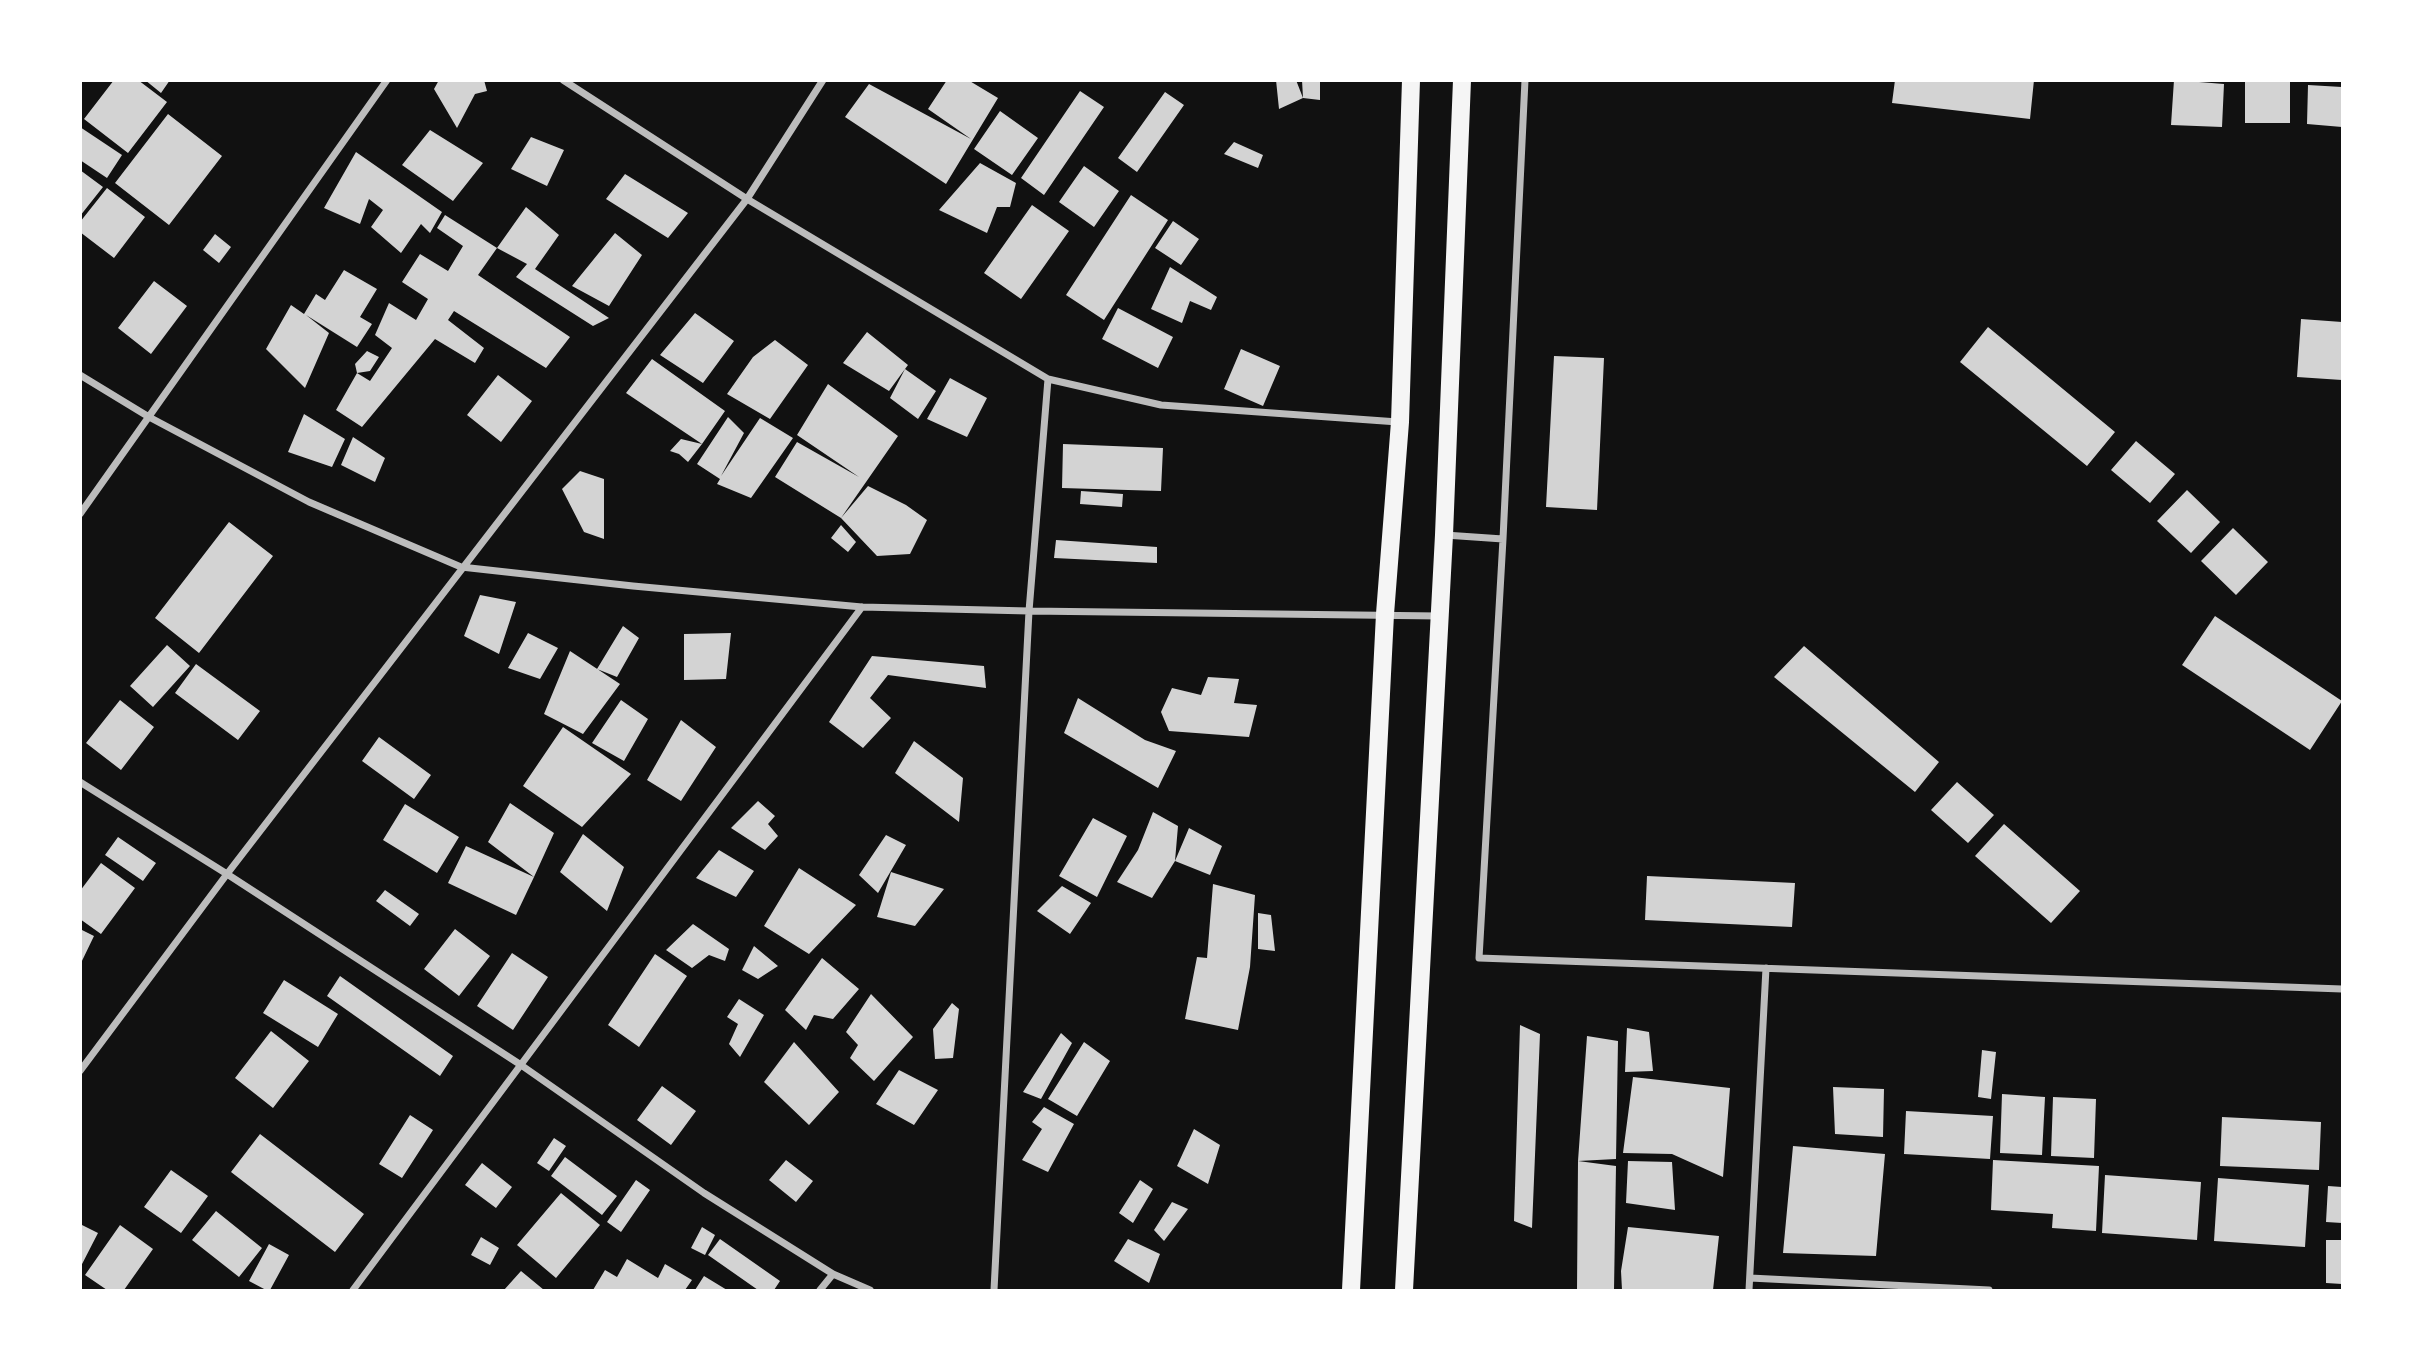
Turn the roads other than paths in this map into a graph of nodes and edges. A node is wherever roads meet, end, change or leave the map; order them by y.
1 (387, 80) edge
2 (563, 80) edge
3 (823, 80) edge
4 (1411, 80) edge
5 (1462, 80) edge
6 (1525, 80) edge
7 (747, 199) junction
8 (80, 375) edge
9 (1048, 379) junction
10 (149, 417) junction
11 (1400, 422) junction
12 (80, 514) edge
13 (1444, 535) junction
14 (1503, 539) junction
15 (461, 567) junction
16 (862, 607) junction
17 (1029, 611) junction
18 (1385, 614) junction
19 (1439, 616) junction
20 (80, 782) edge
21 (227, 874) junction
22 (1766, 968) junction
23 (2343, 989) edge
24 (521, 1065) junction
25 (80, 1071) edge
26 (832, 1274) junction
27 (1750, 1278) junction
28 (353, 1290) edge
29 (820, 1290) edge
30 (870, 1290) edge
31 (994, 1290) edge
32 (1351, 1290) edge
33 (1404, 1290) edge
34 (1749, 1290) edge
35 (1989, 1290) edge

1 - 10 street
2 - 7 street
3 - 7 street
4 - 11 main road
5 - 13 main road
6 - 14 street
7 - 9 street
7 - 15 street
8 - 10 street
9 - 11 street
9 - 17 street
10 - 12 street
10 - 15 street
11 - 18 main road
13 - 14 street
13 - 19 main road
14 - 22 street
15 - 16 street
15 - 21 street
16 - 17 street
16 - 24 street
17 - 18 street
17 - 31 street
18 - 19 street
18 - 32 main road
19 - 33 main road
20 - 21 street
21 - 24 street
21 - 25 street
22 - 23 street
22 - 27 street
24 - 26 street
24 - 28 street
26 - 29 street
26 - 30 street
27 - 34 street
27 - 35 street

